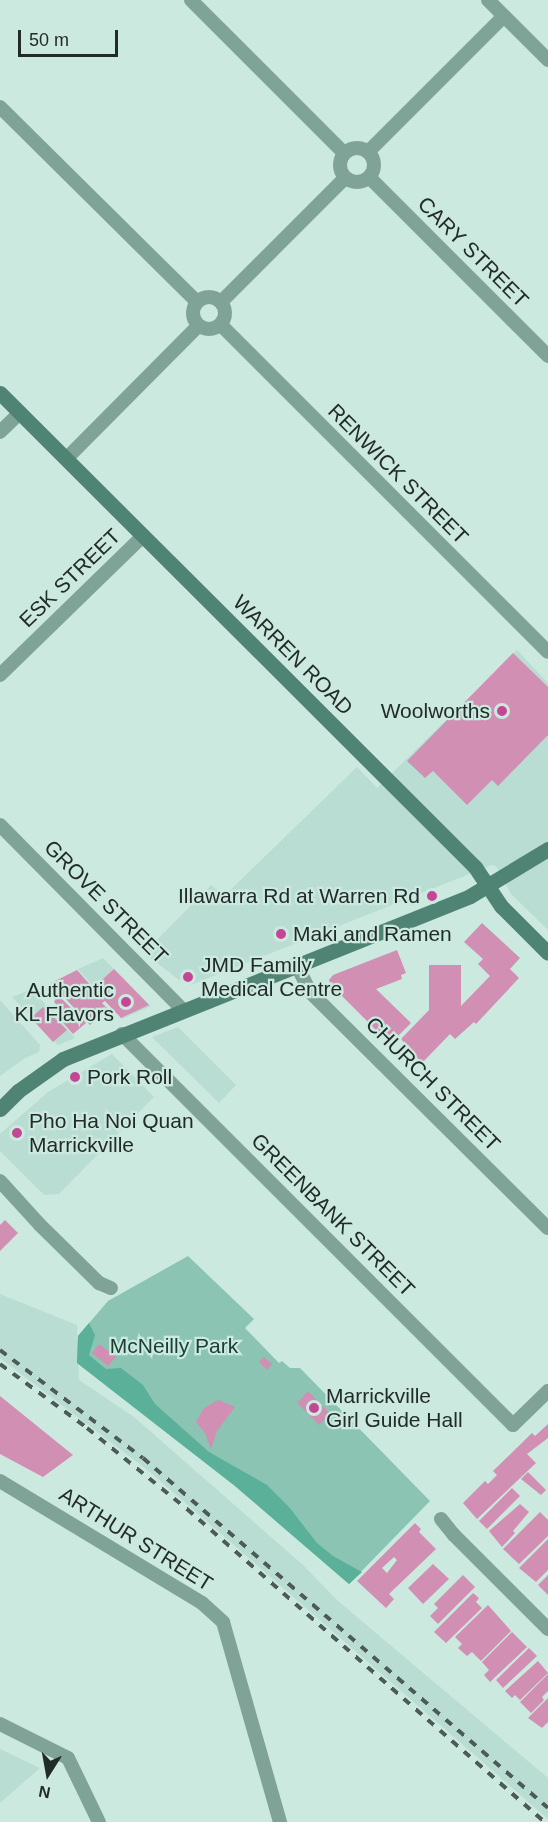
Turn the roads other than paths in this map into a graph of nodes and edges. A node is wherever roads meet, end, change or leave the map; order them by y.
1 (191, 0) edge
2 (488, 0) edge
3 (504, 16) junction
4 (548, 60) edge
5 (0, 107) edge
6 (344, 153) junction
7 (368, 153) junction
8 (369, 177) junction
9 (345, 178) junction
10 (197, 302) junction
11 (220, 302) junction
12 (221, 325) junction
13 (198, 326) junction
14 (548, 356) edge
15 (0, 393) edge
16 (20, 413) junction
17 (0, 432) edge
18 (67, 458) junction
19 (143, 536) junction
20 (548, 652) edge
21 (0, 675) edge
22 (0, 825) edge
23 (548, 849) edge
24 (488, 887) junction
25 (548, 953) edge
26 (296, 964) junction
27 (183, 1010) junction
28 (122, 1034) junction
29 (0, 1109) edge
30 (0, 1180) edge
31 (548, 1228) edge
32 (111, 1288) dead end
33 (548, 1391) edge
34 (0, 1481) edge
35 (441, 1518) dead end
36 (548, 1629) edge
37 (0, 1724) edge
38 (99, 1822) edge
39 (280, 1822) edge

1 - 6 street
2 - 3 street
3 - 4 street
3 - 7 street
5 - 10 street
6 - 7 street
6 - 9 street
7 - 8 street
8 - 9 street
8 - 14 street, CARY STREET
9 - 11 street
10 - 11 street
10 - 13 street
11 - 12 street
12 - 13 street
12 - 20 street, RENWICK STREET
13 - 18 street
15 - 16 street, WARREN ROAD
16 - 17 street
16 - 18 street, WARREN ROAD
18 - 19 street, WARREN ROAD
19 - 21 street, ESK STREET
19 - 24 street, WARREN ROAD
22 - 27 street, GROVE STREET
23 - 24 street
24 - 25 street, WARREN ROAD
24 - 26 street
26 - 27 street
26 - 31 street, CHURCH STREET
27 - 28 street
28 - 29 street
28 - 33 street, GREENBANK STREET
30 - 32 street
34 - 39 street, ARTHUR STREET
35 - 36 street
37 - 38 street

